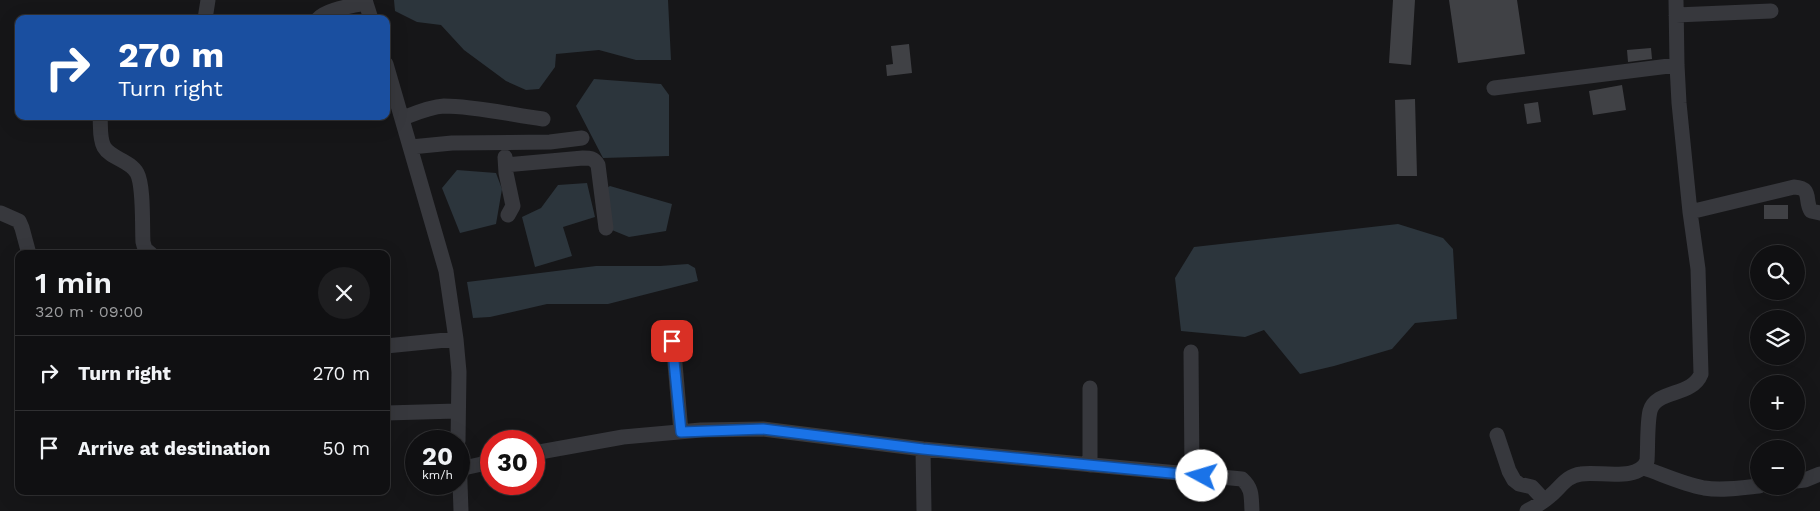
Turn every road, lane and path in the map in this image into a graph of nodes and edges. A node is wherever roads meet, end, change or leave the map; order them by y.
1 (208, 0) edge
2 (365, 1) edge
3 (1676, 7) edge
4 (1771, 11) dead end
5 (206, 15) edge
6 (323, 15) edge
7 (370, 15) edge
8 (1677, 65) junction
9 (390, 84) edge
10 (1494, 88) dead end
11 (396, 114) edge
12 (543, 119) dead end
13 (100, 120) edge
14 (582, 138) dead end
15 (505, 143) junction
16 (412, 147) junction
17 (506, 165) junction
18 (1690, 212) junction
19 (1, 213) edge
20 (1820, 213) edge
21 (508, 215) dead end
22 (606, 228) dead end
23 (27, 250) edge
24 (146, 250) edge
25 (456, 340) junction
26 (672, 341) dead end
27 (390, 346) edge
28 (1191, 352) dead end
29 (1090, 388) dead end
30 (458, 411) junction
31 (390, 413) edge
32 (458, 430) edge
33 (681, 432) junction
34 (1498, 435) dead end
35 (923, 449) junction
36 (545, 451) edge
37 (1090, 465) junction
38 (1644, 468) junction
39 (1820, 474) edge
40 (1192, 475) junction
41 (1805, 480) edge
42 (1750, 487) edge
43 (460, 495) edge
44 (1536, 507) edge
45 (461, 511) edge
46 (924, 511) edge
47 (1252, 511) edge

1 - 5 street
2 - 6 street
2 - 7 street
3 - 4 street
3 - 8 street
8 - 10 street
8 - 18 street
9 - 11 street
11 - 12 street
11 - 16 street
13 - 24 street
14 - 15 street
15 - 16 street
15 - 17 street
16 - 25 street
17 - 21 street
17 - 22 street
18 - 20 street
18 - 38 street
19 - 23 street
25 - 27 street
25 - 30 street
26 - 33 street
28 - 40 street
29 - 37 street
30 - 31 street
30 - 32 street
33 - 35 street
33 - 36 street
34 - 44 street
35 - 37 street
35 - 46 street
37 - 40 street
38 - 42 street
38 - 44 street
39 - 41 street
40 - 47 street
43 - 45 street

